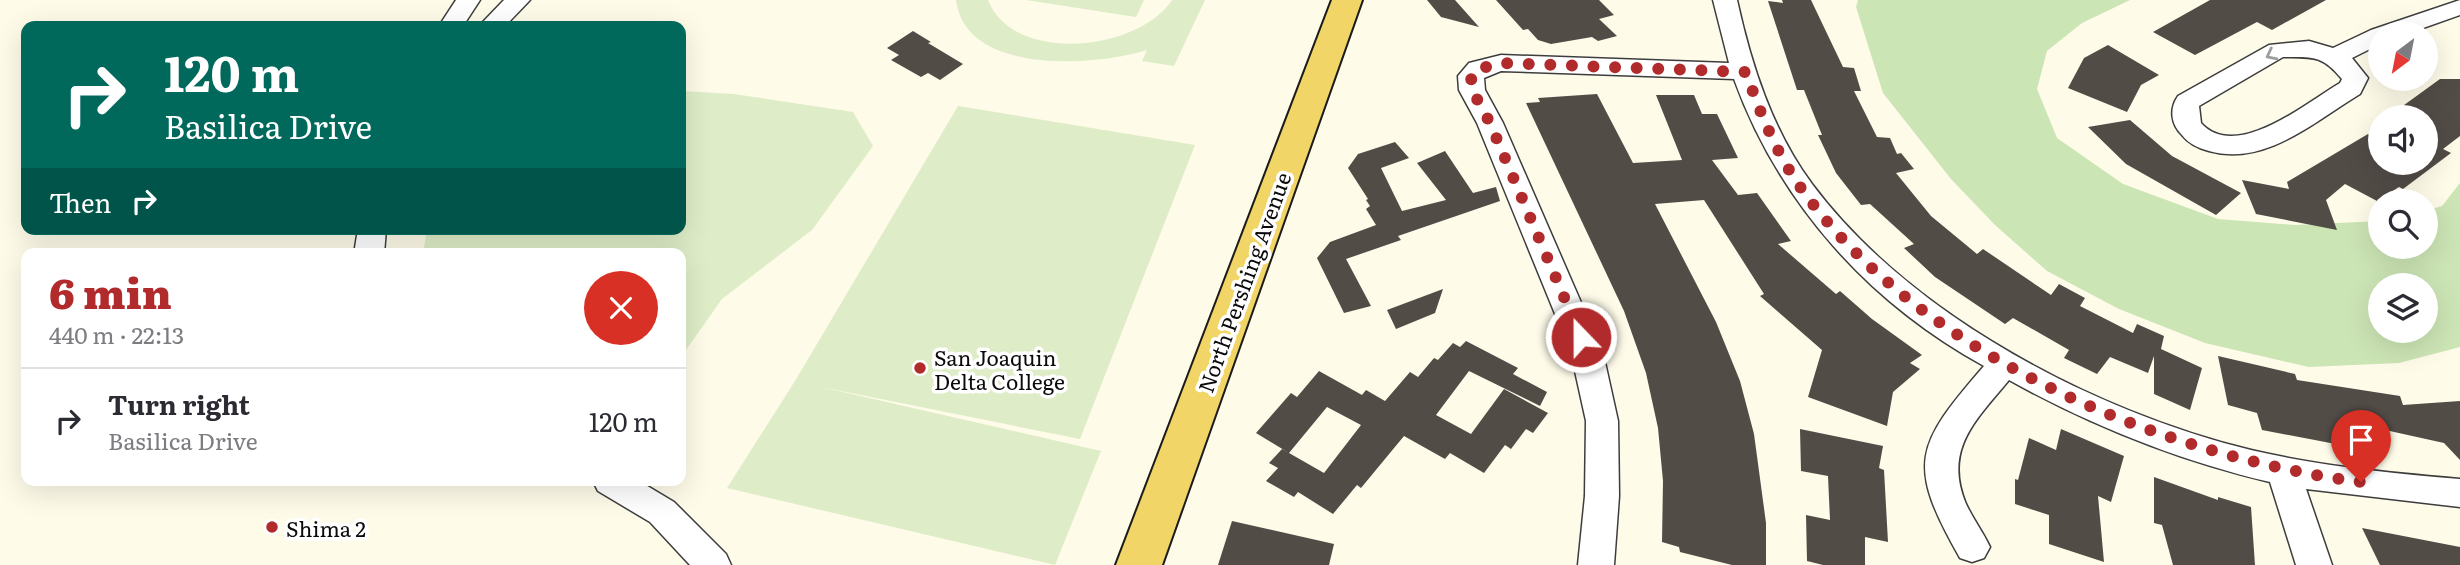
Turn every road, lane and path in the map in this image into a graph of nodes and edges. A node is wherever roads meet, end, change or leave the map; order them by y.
1 (468, 0) edge
2 (518, 0) edge
3 (1347, 0) edge
4 (1725, 0) edge
5 (2460, 7) edge
6 (454, 21) edge
7 (496, 21) edge
8 (2420, 21) edge
9 (2368, 41) edge
10 (2336, 56) junction
11 (1746, 72) junction
12 (2006, 362) junction
13 (2283, 469) junction
14 (618, 486) edge
15 (2460, 493) edge
16 (1972, 547) dead end
17 (713, 565) edge
18 (1139, 565) edge
19 (1595, 565) edge
20 (2314, 565) edge

1 - 6 street
2 - 7 street
3 - 18 main road, North Pershing Avenue
4 - 11 street
5 - 8 street
9 - 10 street
10 -> 10 street
11 - 12 street
11 - 19 street
12 - 13 street
12 - 16 street
13 - 15 street
13 - 20 street
14 - 17 street

